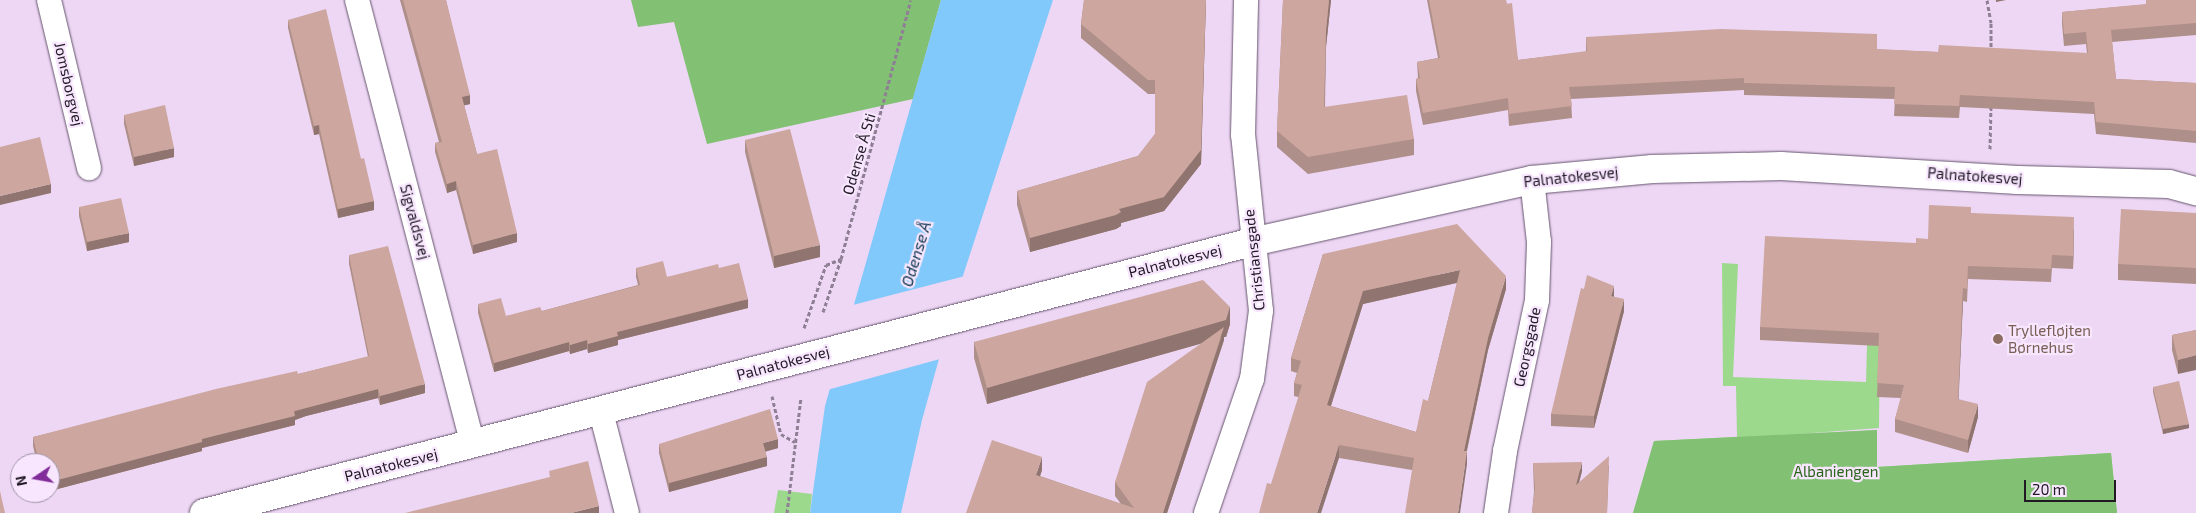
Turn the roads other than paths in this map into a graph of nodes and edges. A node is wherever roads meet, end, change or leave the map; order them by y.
1 (49, 0) edge
2 (357, 0) edge
3 (1246, 0) edge
4 (89, 168) dead end
5 (2196, 177) edge
6 (1532, 180) junction
7 (2169, 184) junction
8 (2196, 192) edge
9 (1252, 242) junction
10 (600, 412) junction
11 (473, 444) junction
12 (204, 513) edge
13 (627, 513) edge
14 (1206, 513) edge
15 (1496, 513) edge

1 - 4 street, Jomsborgvej
2 - 11 street, Sigvaldsvej
3 - 9 street, Christiansgade
5 - 7 main road, Palnatokesvej
6 - 7 main road, Palnatokesvej
6 - 9 main road, Palnatokesvej
6 - 15 street, Georgsgade
7 - 8 main road, Palnatokesvej
9 - 10 main road, Palnatokesvej
9 - 14 street, Christiansgade
10 - 11 main road, Palnatokesvej
10 - 13 street
11 - 12 main road, Palnatokesvej

